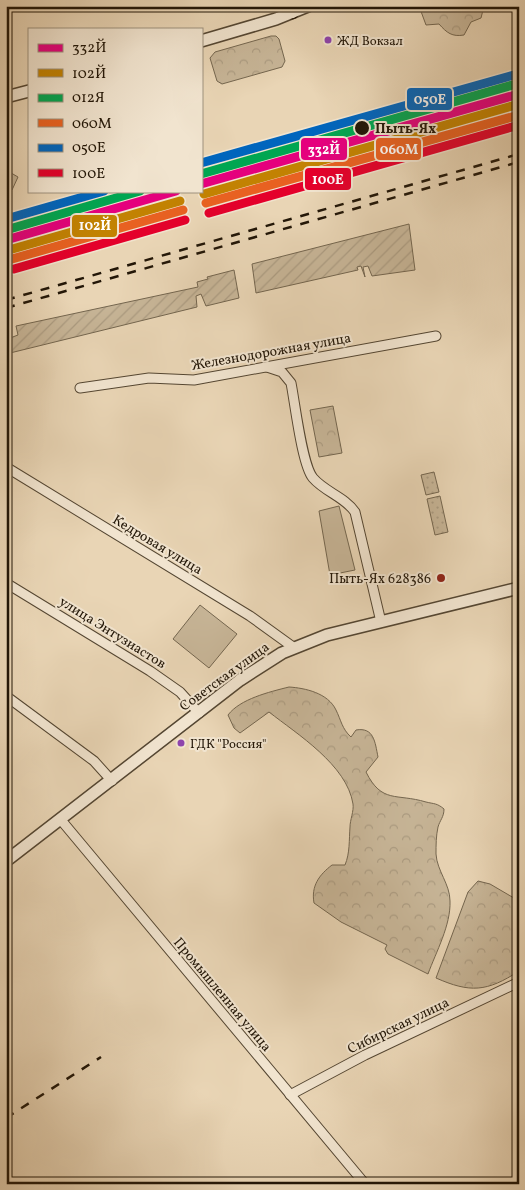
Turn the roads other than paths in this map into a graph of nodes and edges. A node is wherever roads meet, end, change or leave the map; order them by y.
1 (308, 6) edge
2 (291, 9) edge
3 (202, 41) edge
4 (28, 91) edge
5 (6, 97) edge
6 (436, 336) dead end
7 (267, 367) junction
8 (80, 388) dead end
9 (6, 467) edge
10 (6, 583) edge
11 (519, 588) edge
12 (380, 622) junction
13 (293, 647) junction
14 (6, 696) edge
15 (199, 713) junction
16 (112, 781) junction
17 (61, 820) junction
18 (6, 861) edge
19 (519, 982) edge
20 (290, 1096) junction
21 (365, 1184) edge

1 - 2 street
2 - 3 street
4 - 5 street
6 - 7 street, Железнодорожная улица
7 - 8 street, Железнодорожная улица
7 - 12 street
9 - 13 street, Кедровая улица
10 - 15 street, улица Энтузиастов
11 - 12 street, Советская улица
12 - 13 street, Советская улица
13 - 15 street, Советская улица
14 - 16 street
15 - 16 street, Советская улица
16 - 17 street, Советская улица
17 - 18 street, Советская улица
17 - 20 street, Промышленная улица
19 - 20 street, Сибирская улица
20 - 21 street, Промышленная улица

